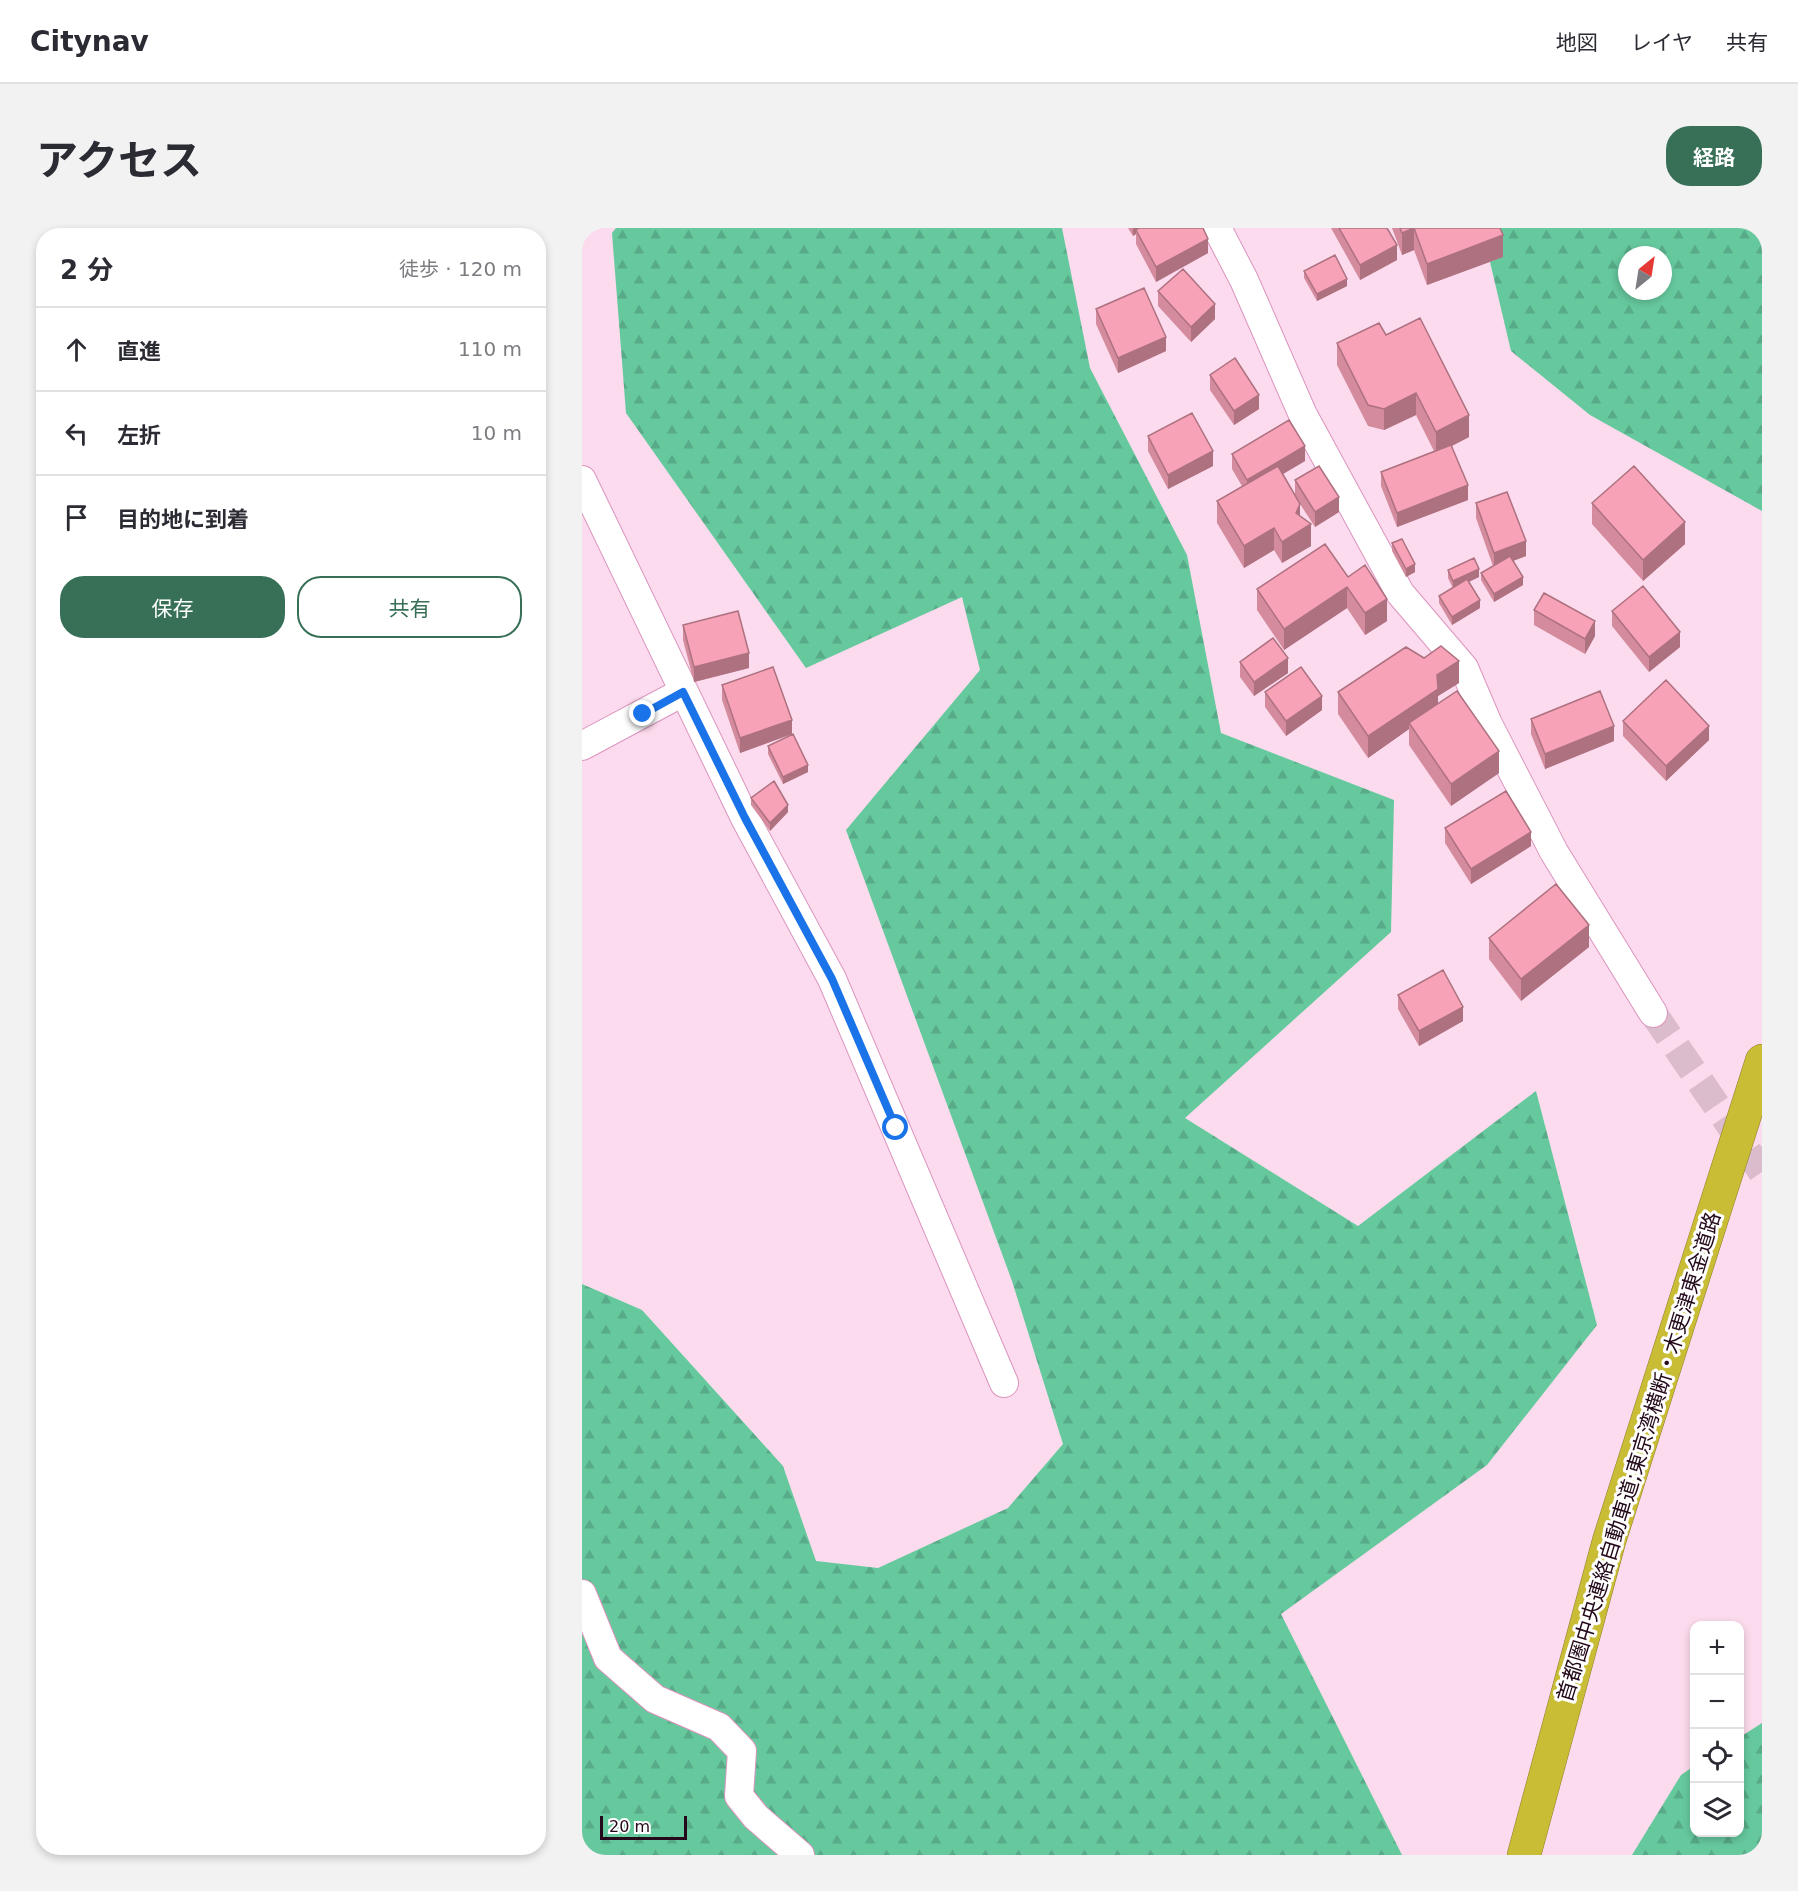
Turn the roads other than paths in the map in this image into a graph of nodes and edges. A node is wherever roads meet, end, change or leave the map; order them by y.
1 (1217, 228) edge
2 (582, 480) edge
3 (683, 692) junction
4 (582, 746) edge
5 (1653, 1013) tunnel mouth
6 (1762, 1061) edge
7 (1004, 1383) dead end
8 (582, 1594) edge
9 (800, 1855) edge
10 (1524, 1855) edge

1 - 5 street
2 - 3 street
3 - 4 street
3 - 7 street
6 - 10 highway, 首都圏中央連絡自動車道;東京湾横断・木更津東金道路
8 - 9 street

